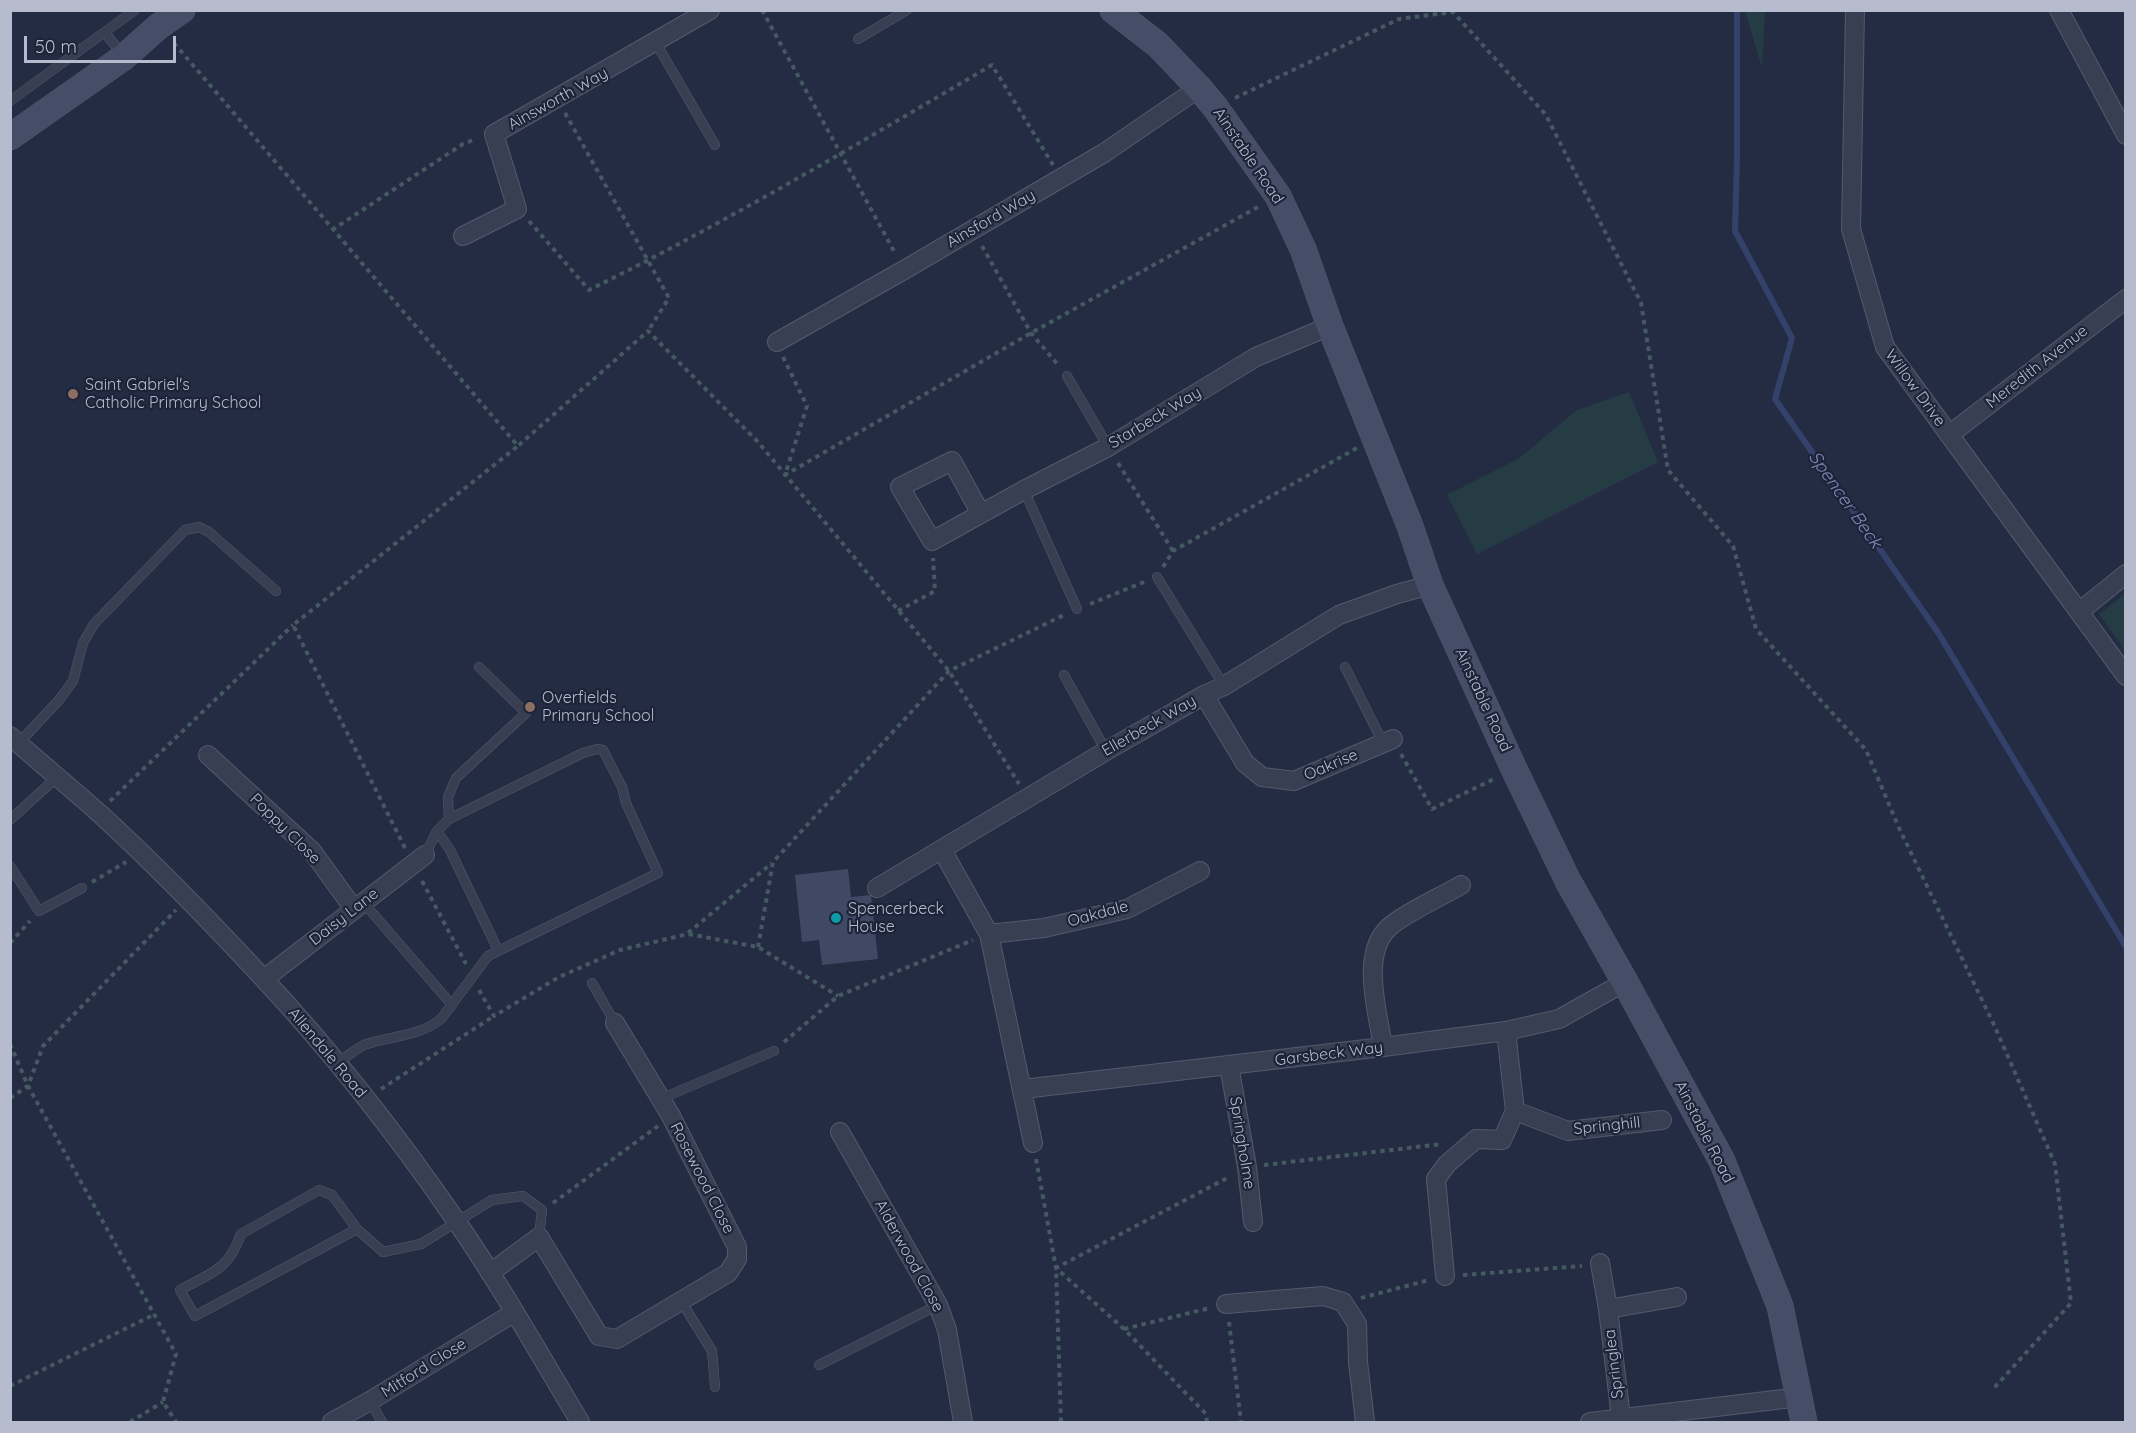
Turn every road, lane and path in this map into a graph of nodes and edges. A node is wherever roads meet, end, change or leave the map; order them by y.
1 (135, 10) edge
2 (182, 10) edge
3 (710, 10) edge
4 (762, 10) edge
5 (907, 10) edge
6 (1113, 10) edge
7 (1855, 10) edge
8 (2059, 10) edge
9 (159, 26) junction
10 (105, 33) junction
11 (858, 39) dead end
12 (656, 43) junction
13 (124, 57) junction
14 (1207, 98) junction
15 (558, 100) junction
16 (10, 101) edge
17 (495, 134) junction
18 (2126, 135) edge
19 (10, 137) edge
20 (715, 145) dead end
21 (841, 153) junction
22 (1061, 178) junction
23 (1278, 196) junction
24 (517, 208) junction
25 (332, 230) junction
26 (973, 230) junction
27 (463, 236) dead end
28 (648, 262) junction
29 (904, 270) junction
30 (2126, 299) edge
31 (1329, 326) junction
32 (648, 331) junction
33 (1031, 333) junction
34 (777, 342) joint
35 (1067, 376) joint
36 (1949, 435) junction
37 (1374, 438) junction
38 (1108, 447) junction
39 (785, 475) junction
40 (1024, 490) junction
41 (981, 514) junction
42 (933, 541) junction
43 (1173, 551) junction
44 (2126, 574) edge
45 (1158, 577) junction
46 (1430, 585) junction
47 (276, 591) dead end
48 (1077, 609) junction
49 (898, 611) junction
50 (2079, 612) junction
51 (293, 625) dead end
52 (479, 667) dead end
53 (1345, 667) dead end
54 (949, 671) junction
55 (1065, 675) dead end
56 (2126, 676) edge
57 (1224, 686) junction
58 (1204, 695) junction
59 (14, 739) edge
60 (1388, 741) junction
61 (1107, 751) junction
62 (208, 755) dead end
63 (1514, 769) junction
64 (56, 778) junction
65 (1027, 798) junction
66 (98, 813) junction
67 (449, 819) junction
68 (10, 820) edge
69 (437, 831) junction
70 (942, 850) junction
71 (140, 854) junction
72 (424, 855) joint
73 (773, 862) junction
74 (10, 867) edge
75 (1200, 871) dead end
76 (1461, 885) dead end
77 (82, 888) joint
78 (877, 888) dead end
79 (188, 898) junction
80 (358, 906) junction
81 (39, 911) junction
82 (688, 934) dead end
83 (989, 934) junction
84 (10, 943) edge
85 (758, 947) dead end
86 (498, 950) junction
87 (264, 979) junction
88 (1625, 982) junction
89 (592, 983) dead end
90 (452, 1005) junction
91 (494, 1016) dead end
92 (615, 1023) joint
93 (1506, 1031) junction
94 (10, 1044) edge
95 (1383, 1047) junction
96 (774, 1051) dead end
97 (337, 1064) junction
98 (1229, 1065) junction
99 (28, 1086) junction
100 (1023, 1089) junction
101 (10, 1098) edge
102 (367, 1099) junction
103 (660, 1099) junction
104 (1515, 1111) junction
105 (1662, 1120) dead end
106 (840, 1132) dead end
107 (1476, 1139) junction
108 (1033, 1143) joint
109 (1247, 1167) junction
110 (457, 1222) junction
111 (1253, 1222) dead end
112 (357, 1229) junction
113 (539, 1237) junction
114 (1600, 1263) joint
115 (1056, 1268) junction
116 (490, 1273) junction
117 (1445, 1276) junction
118 (1677, 1297) dead end
119 (681, 1301) junction
120 (1343, 1302) junction
121 (1226, 1304) junction
122 (938, 1305) junction
123 (1608, 1309) junction
124 (515, 1312) junction
125 (155, 1313) junction
126 (1124, 1329) junction
127 (819, 1365) dead end
128 (10, 1386) edge
129 (715, 1387) dead end
130 (1994, 1388) dead end
131 (1800, 1397) junction
132 (370, 1401) junction
133 (164, 1402) junction
134 (1695, 1416) edge
135 (1621, 1418) junction
136 (130, 1422) edge
137 (176, 1422) edge
138 (332, 1422) edge
139 (382, 1422) edge
140 (580, 1422) edge
141 (963, 1422) edge
142 (1061, 1422) edge
143 (1207, 1422) edge
144 (1241, 1422) edge
145 (1365, 1422) edge
146 (1590, 1422) edge
147 (1804, 1422) edge

1 - 10 lane
2 - 9 street
3 - 12 street, Ainsworth Way
4 - 21 path
5 - 11 lane
6 - 14 street, Ainstable Road
7 - 36 street, Willow Drive
8 - 18 street
9 - 13 street
9 - 25 path
10 - 13 lane
10 - 16 lane
12 - 15 street, Ainsworth Way
12 - 20 lane
13 - 19 street
14 - 22 street, Ainsford Way
14 - 23 street, Ainstable Road
14 - 130 path
15 - 17 street, Ainsworth Way
15 - 28 path
17 - 24 street, Ainsworth Way
17 - 25 path
21 - 22 path
21 - 28 path
21 - 29 path
22 - 26 street, Ainsford Way
23 - 31 street, Ainstable Road
23 - 33 path
24 - 27 street
24 - 28 path
25 - 32 path
26 - 29 street, Ainsford Way
26 - 33 path
28 - 32 path
29 - 34 street, Ainsford Way
30 - 36 street, Meredith Avenue
31 - 37 street, Ainstable Road
31 - 38 street, Starbeck Way
32 - 39 path
33 - 35 path
33 - 39 path
34 - 39 path
35 - 38 lane
36 - 50 street, Willow Drive
37 - 43 path
37 - 46 street, Ainstable Road
38 - 40 street, Starbeck Way
38 - 43 path
39 - 49 path
40 - 41 street, Starbeck Way
40 - 48 lane
41 - 42 street, Starbeck Way
41 - 42 street
42 - 49 path
43 - 45 path
44 - 50 street
45 - 48 path
45 - 57 lane
46 - 57 street, Ellerbeck Way
46 - 63 street, Ainstable Road
47 - 59 lane
48 - 54 path
49 - 54 path
50 - 56 street, Willow Drive
51 - 66 path
52 - 67 lane
53 - 60 lane
54 - 65 path
54 - 73 path
55 - 61 lane
57 - 58 street, Ellerbeck Way
58 - 60 street, Oakrise
58 - 61 street, Ellerbeck Way
59 - 64 street, Allendale Road
60 - 63 path
61 - 65 street, Ellerbeck Way
62 - 80 street, Poppy Close
63 - 88 street, Ainstable Road
64 - 66 street, Allendale Road
64 - 68 lane
65 - 70 street, Ellerbeck Way
66 - 71 street, Allendale Road
67 - 69 lane
67 - 86 lane
69 - 72 lane
69 - 86 lane
70 - 78 street, Ellerbeck Way
70 - 83 street
71 - 77 path
71 - 79 street, Allendale Road
72 - 80 street, Daisy Lane
73 - 82 path
73 - 85 path
74 - 81 lane
75 - 83 street, Oakdale
76 - 95 street
77 - 81 lane
79 - 87 street, Allendale Road
79 - 99 path
80 - 87 street, Daisy Lane
80 - 90 lane
81 - 84 path
83 - 100 street
86 - 90 lane
87 - 97 street, Allendale Road
88 - 93 street, Garsbeck Way
88 - 131 street, Ainstable Road
89 - 92 lane
90 - 97 lane
91 - 102 path
92 - 103 street, Rosewood Close
93 - 95 street, Garsbeck Way
93 - 104 street
94 - 99 path
95 - 98 street, Garsbeck Way
96 - 103 lane
97 - 102 street, Allendale Road
98 - 100 street, Garsbeck Way
98 - 109 street, Springholme
99 - 101 path
99 - 125 path
100 - 108 street
102 - 110 street, Allendale Road
103 - 119 street, Rosewood Close
104 - 105 street, Springhill
104 - 107 street
106 - 122 street, Alderwood Close
107 - 109 path
107 - 117 street
108 - 115 path
109 - 111 street, Springholme
109 - 115 path
110 - 112 lane
110 - 113 lane
110 - 116 street, Allendale Road
112 - 112 lane
113 - 116 street
113 - 119 street, Rosewood Close
114 - 117 path
114 - 123 street, Springlea
115 - 126 path
115 - 142 path
116 - 124 street, Allendale Road
117 - 120 path
118 - 123 street, Springlea
119 - 129 lane
120 - 121 street
120 - 145 street
121 - 126 path
121 - 144 path
122 - 127 lane
122 - 141 street, Alderwood Close
123 - 135 street, Springlea
124 - 132 street, Mitford Close
124 - 140 street, Allendale Road
125 - 128 path
125 - 133 path
126 - 143 path
131 - 134 street
131 - 147 street, Ainstable Road
132 - 138 street, Mitford Close
132 - 139 lane
133 - 136 path
133 - 137 path
134 - 135 street
135 - 146 street

